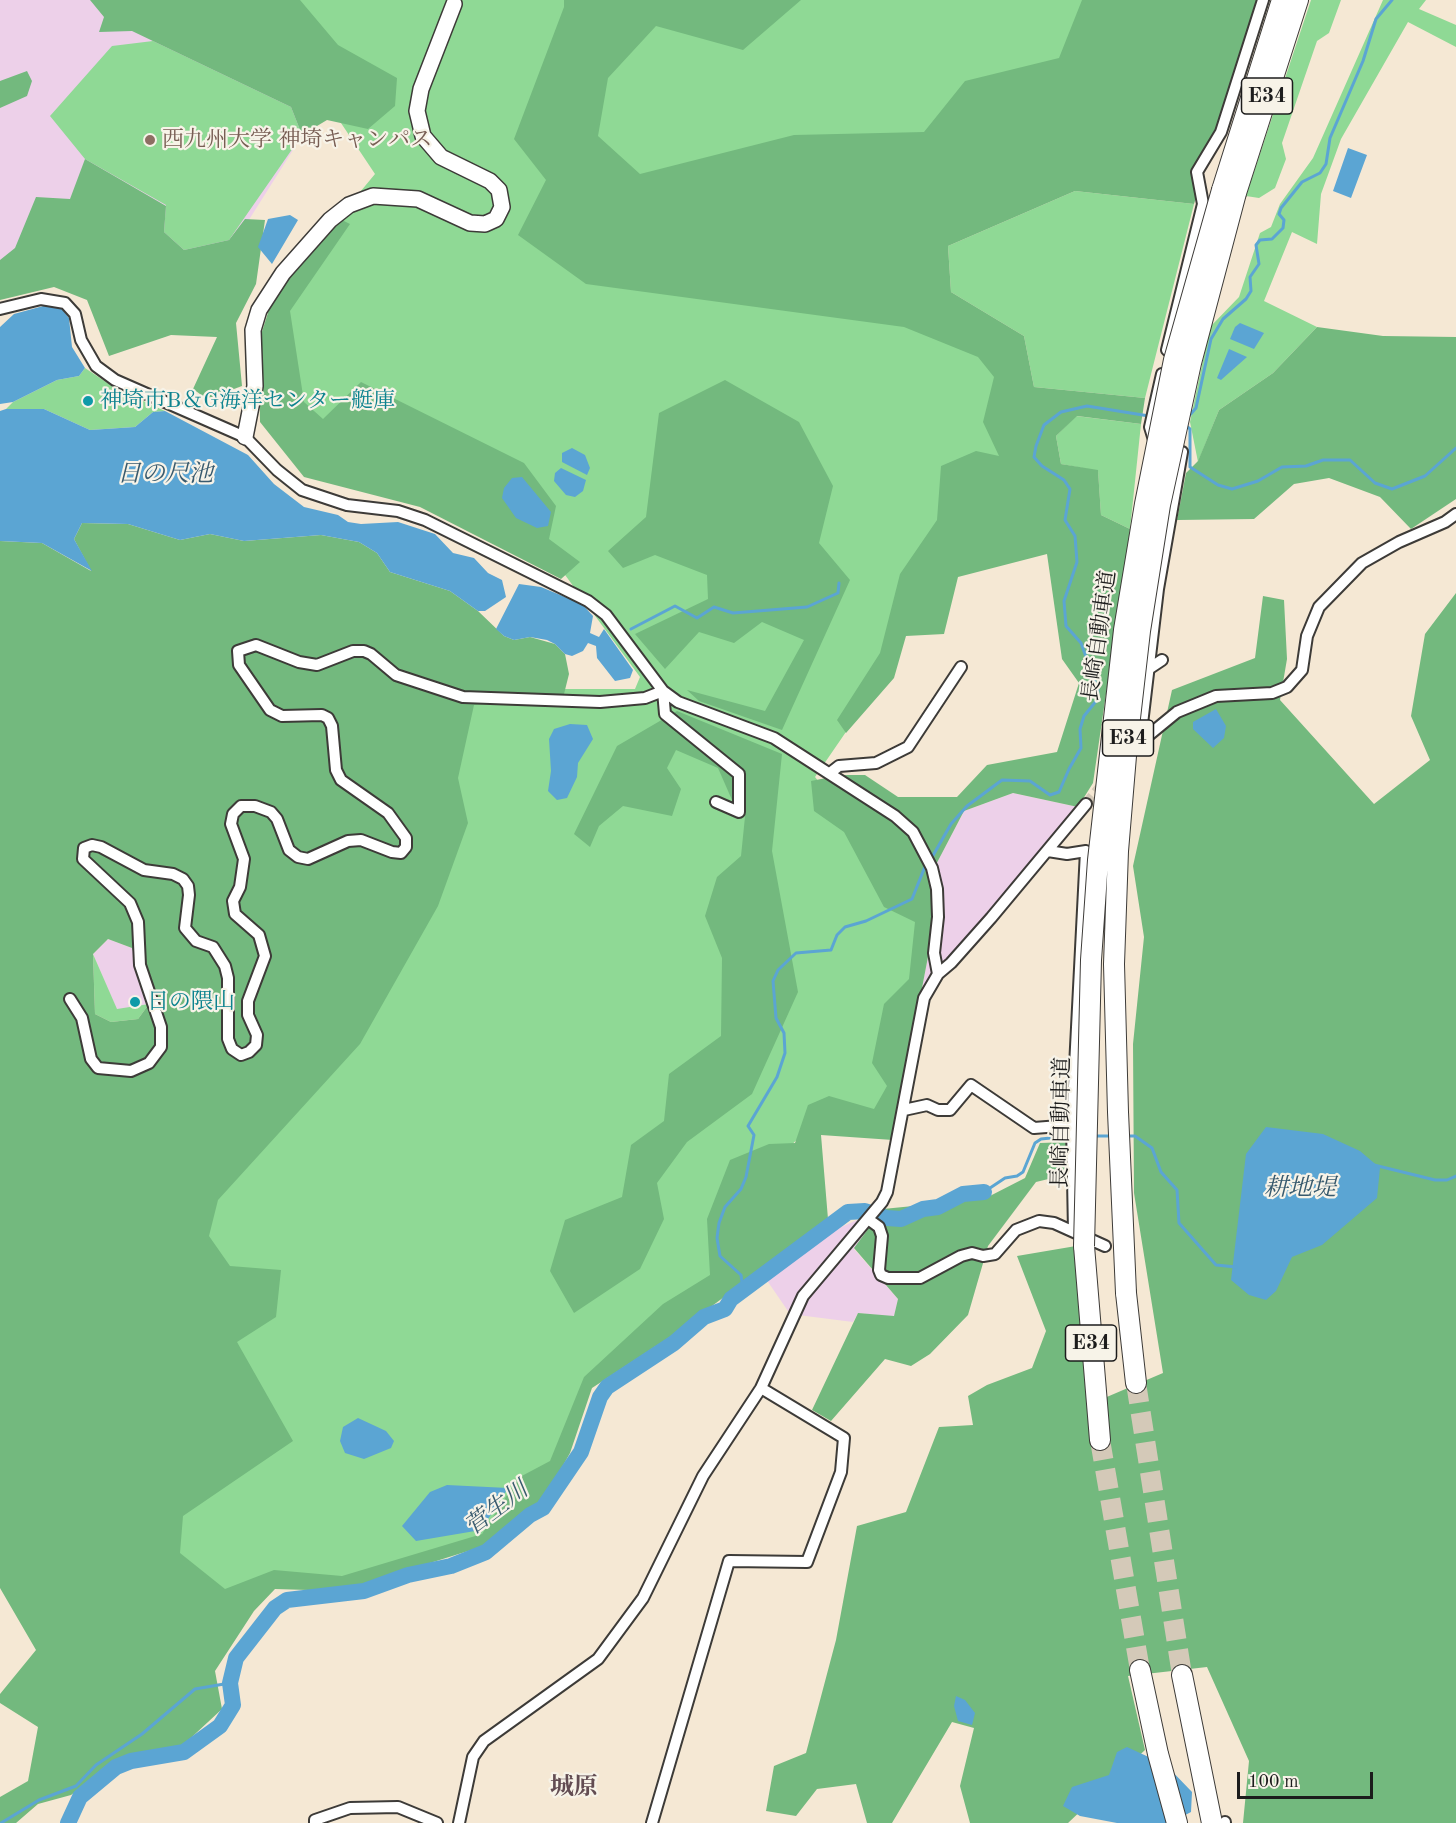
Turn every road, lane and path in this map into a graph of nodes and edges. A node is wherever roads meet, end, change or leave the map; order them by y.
1 (1263, 0) edge
2 (1282, 0) edge
3 (1298, 0) edge
4 (454, 4) dead end
5 (1229, 191) junction
6 (0, 309) edge
7 (245, 437) junction
8 (1456, 514) edge
9 (1162, 660) dead end
10 (961, 667) dead end
11 (1147, 670) junction
12 (663, 691) junction
13 (830, 773) junction
14 (716, 802) dead end
15 (1086, 804) tunnel mouth
16 (1048, 851) junction
17 (938, 974) junction
18 (70, 999) dead end
19 (904, 1110) junction
20 (1072, 1125) junction
21 (868, 1219) junction
22 (1079, 1239) junction
23 (1105, 1246) dead end
24 (1136, 1383) tunnel mouth
25 (761, 1388) junction
26 (1100, 1440) tunnel mouth
27 (1140, 1670) tunnel mouth
28 (1182, 1675) tunnel mouth
29 (315, 1823) edge
30 (437, 1823) edge
31 (459, 1823) edge
32 (652, 1823) edge
33 (1177, 1823) edge
34 (1212, 1823) edge

1 - 11 street
2 - 5 highway, 長崎自動車道 / E34
3 - 5 highway, 長崎自動車道 / E34
4 - 7 street
5 - 22 highway, 長崎自動車道 / E34, bridge
5 - 24 highway, 長崎自動車道 / E34, bridge
6 - 7 street
7 - 12 street
8 - 11 street
9 - 11 street
10 - 13 street
12 - 13 street
12 - 14 street
12 - 18 street
13 - 17 street
15 - 16 street
16 - 17 street
16 - 20 street
17 - 19 street
19 - 20 street
19 - 21 street
20 - 22 street
21 - 22 street
21 - 25 street
22 - 23 street
22 - 26 highway, 長崎自動車道 / E34
25 - 31 street
25 - 32 street
27 - 33 highway
28 - 34 highway
29 - 30 street

